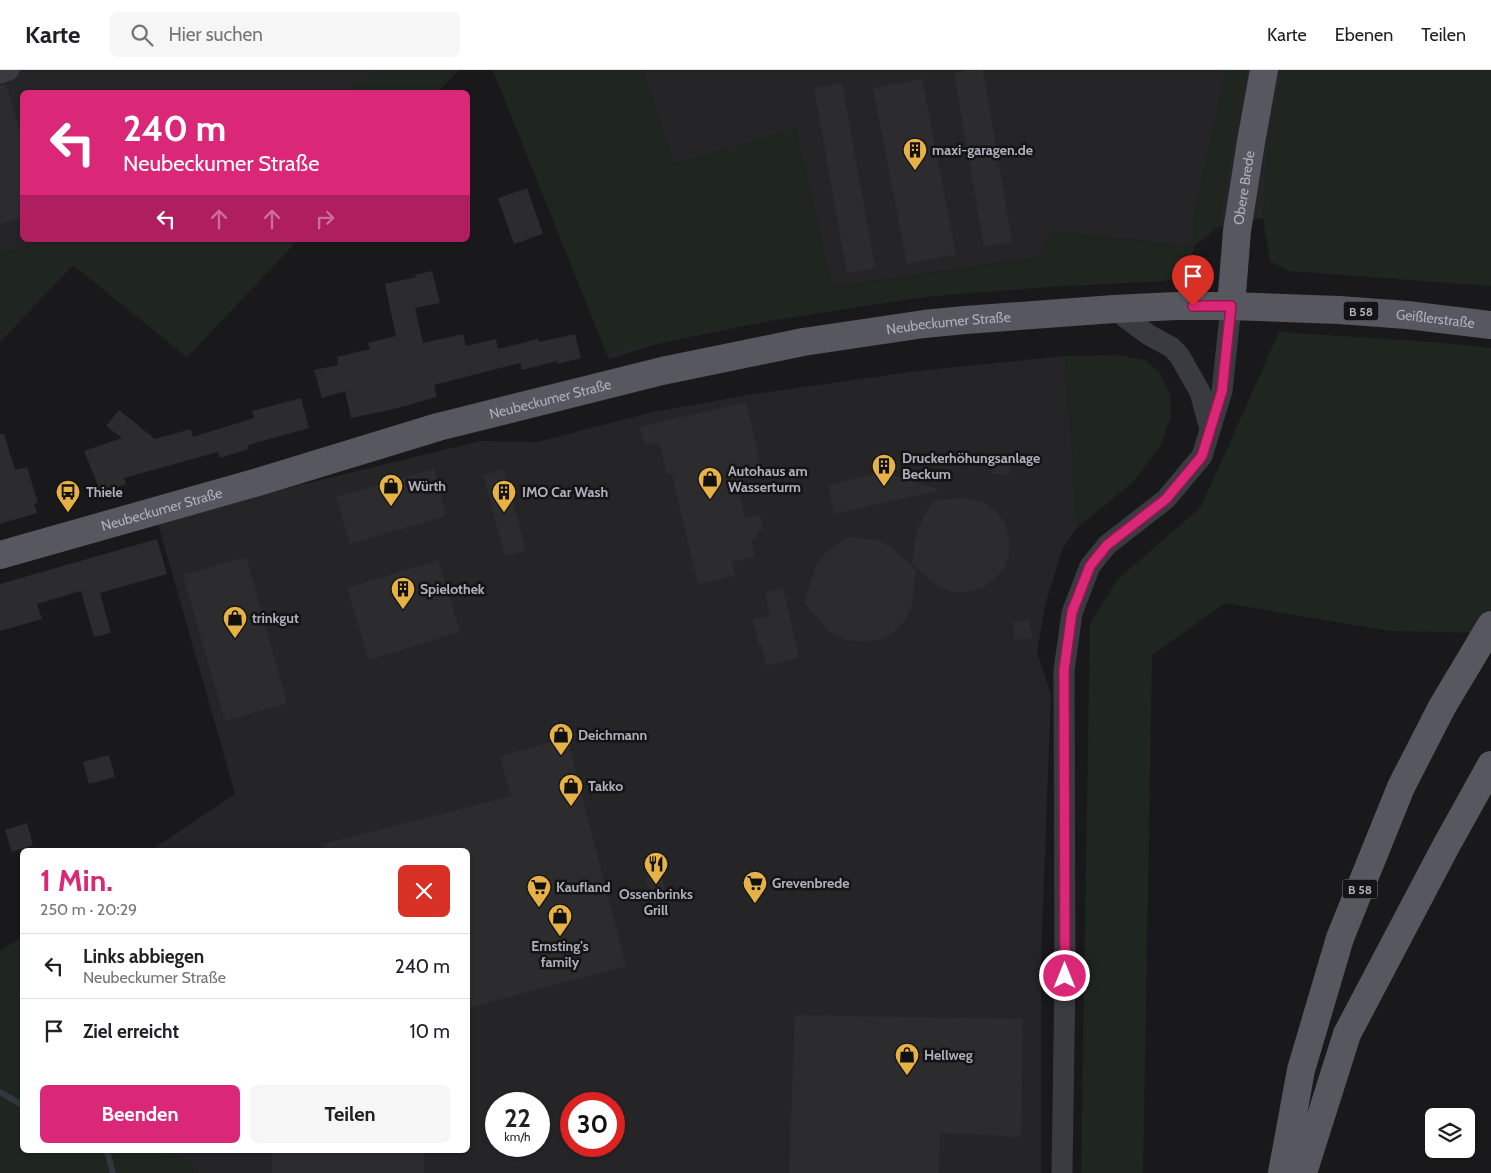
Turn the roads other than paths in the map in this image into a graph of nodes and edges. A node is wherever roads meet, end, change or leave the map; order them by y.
1 (9, 70) edge
2 (1264, 70) edge
3 (0, 73) edge
4 (1231, 306) junction
5 (1114, 309) junction
6 (1491, 325) edge
7 (1210, 429) junction
8 (0, 555) edge
9 (1491, 625) edge
10 (1491, 765) edge
11 (1062, 1173) edge
12 (1282, 1173) edge
13 (1303, 1173) edge

1 - 3 street
2 - 4 main road, Obere Brede
4 - 5 main road, Neubeckumer Straße
4 - 6 main road, Geißlerstraße / B 58
4 - 7 street
5 - 7 street
5 - 8 main road, Neubeckumer Straße
7 - 11 street
9 - 12 main road, B 58
10 - 13 main road

